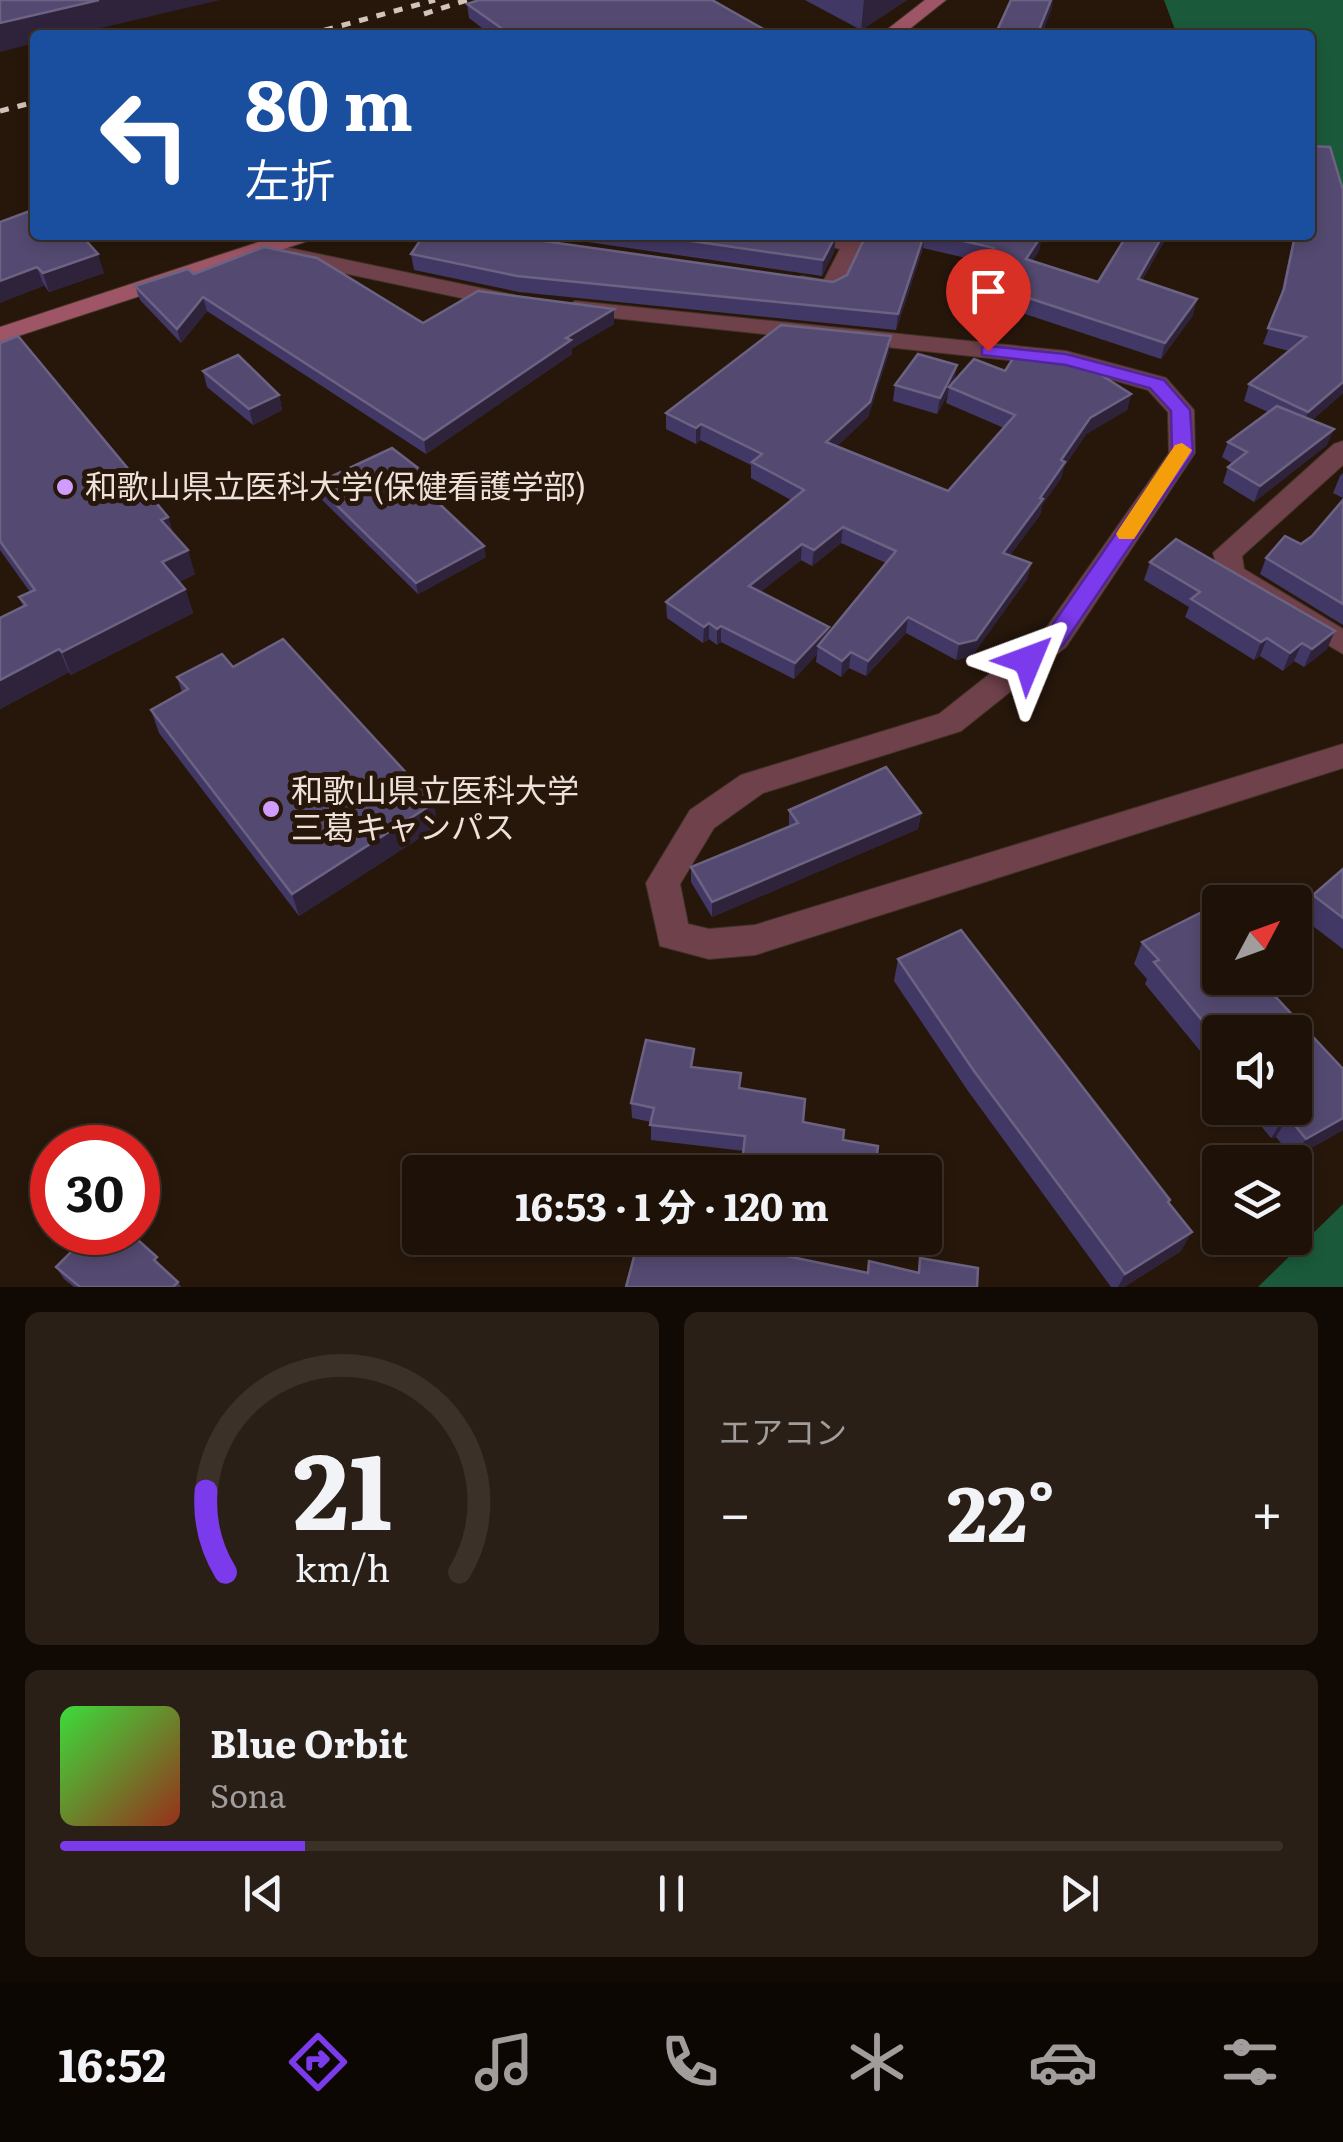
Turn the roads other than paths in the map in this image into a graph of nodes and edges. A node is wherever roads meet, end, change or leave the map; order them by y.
1 (937, 0) edge
2 (897, 30) edge
3 (286, 240) edge
4 (831, 240) edge
5 (258, 248) junction
6 (774, 279) edge
7 (0, 335) edge
8 (1343, 450) edge
9 (1343, 643) edge
10 (1343, 756) edge

1 - 2 main road
3 - 5 main road
4 - 6 street
5 - 7 main road
5 - 10 street
8 - 9 street

